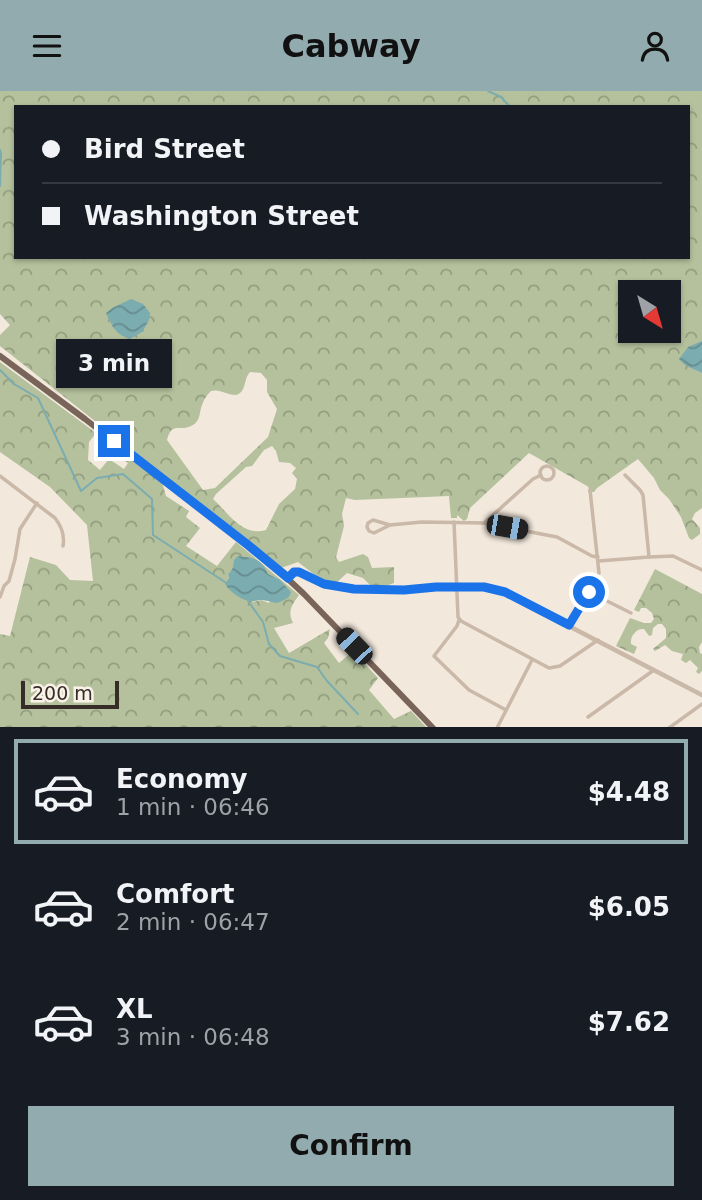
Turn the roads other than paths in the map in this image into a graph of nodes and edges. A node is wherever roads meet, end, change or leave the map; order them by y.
1 (0, 356) edge
2 (541, 475) dead end
3 (625, 475) dead end
4 (0, 476) edge
5 (590, 490) dead end
6 (37, 503) junction
7 (454, 522) junction
8 (484, 523) junction
9 (390, 525) junction
10 (63, 546) dead end
11 (649, 557) junction
12 (598, 559) junction
13 (702, 559) edge
14 (700, 569) edge
15 (288, 578) junction
16 (2, 585) edge
17 (456, 587) junction
18 (589, 592) junction
19 (0, 597) edge
20 (631, 613) dead end
21 (459, 620) junction
22 (569, 625) junction
23 (598, 640) junction
24 (532, 660) junction
25 (654, 670) junction
26 (702, 695) edge
27 (702, 704) edge
28 (506, 710) junction
29 (588, 717) dead end
30 (433, 727) edge
31 (497, 727) edge
32 (669, 727) edge

1 - 15 main road
2 - 8 street
3 - 11 street
4 - 6 street
5 - 12 street
6 - 10 street
6 - 16 street
7 - 8 street
7 - 9 street
7 - 17 street
8 - 12 street
9 - 9 street
11 - 12 street
11 - 14 street
12 - 18 street
13 - 14 street
15 - 17 street
15 - 30 main road
16 - 19 street
17 - 21 street
17 - 22 street
18 - 20 street
18 - 22 street
21 - 24 street
21 - 28 street
22 - 23 street
23 - 24 street
23 - 25 street
24 - 28 street
25 - 26 street
25 - 29 street
27 - 32 street
28 - 31 street

